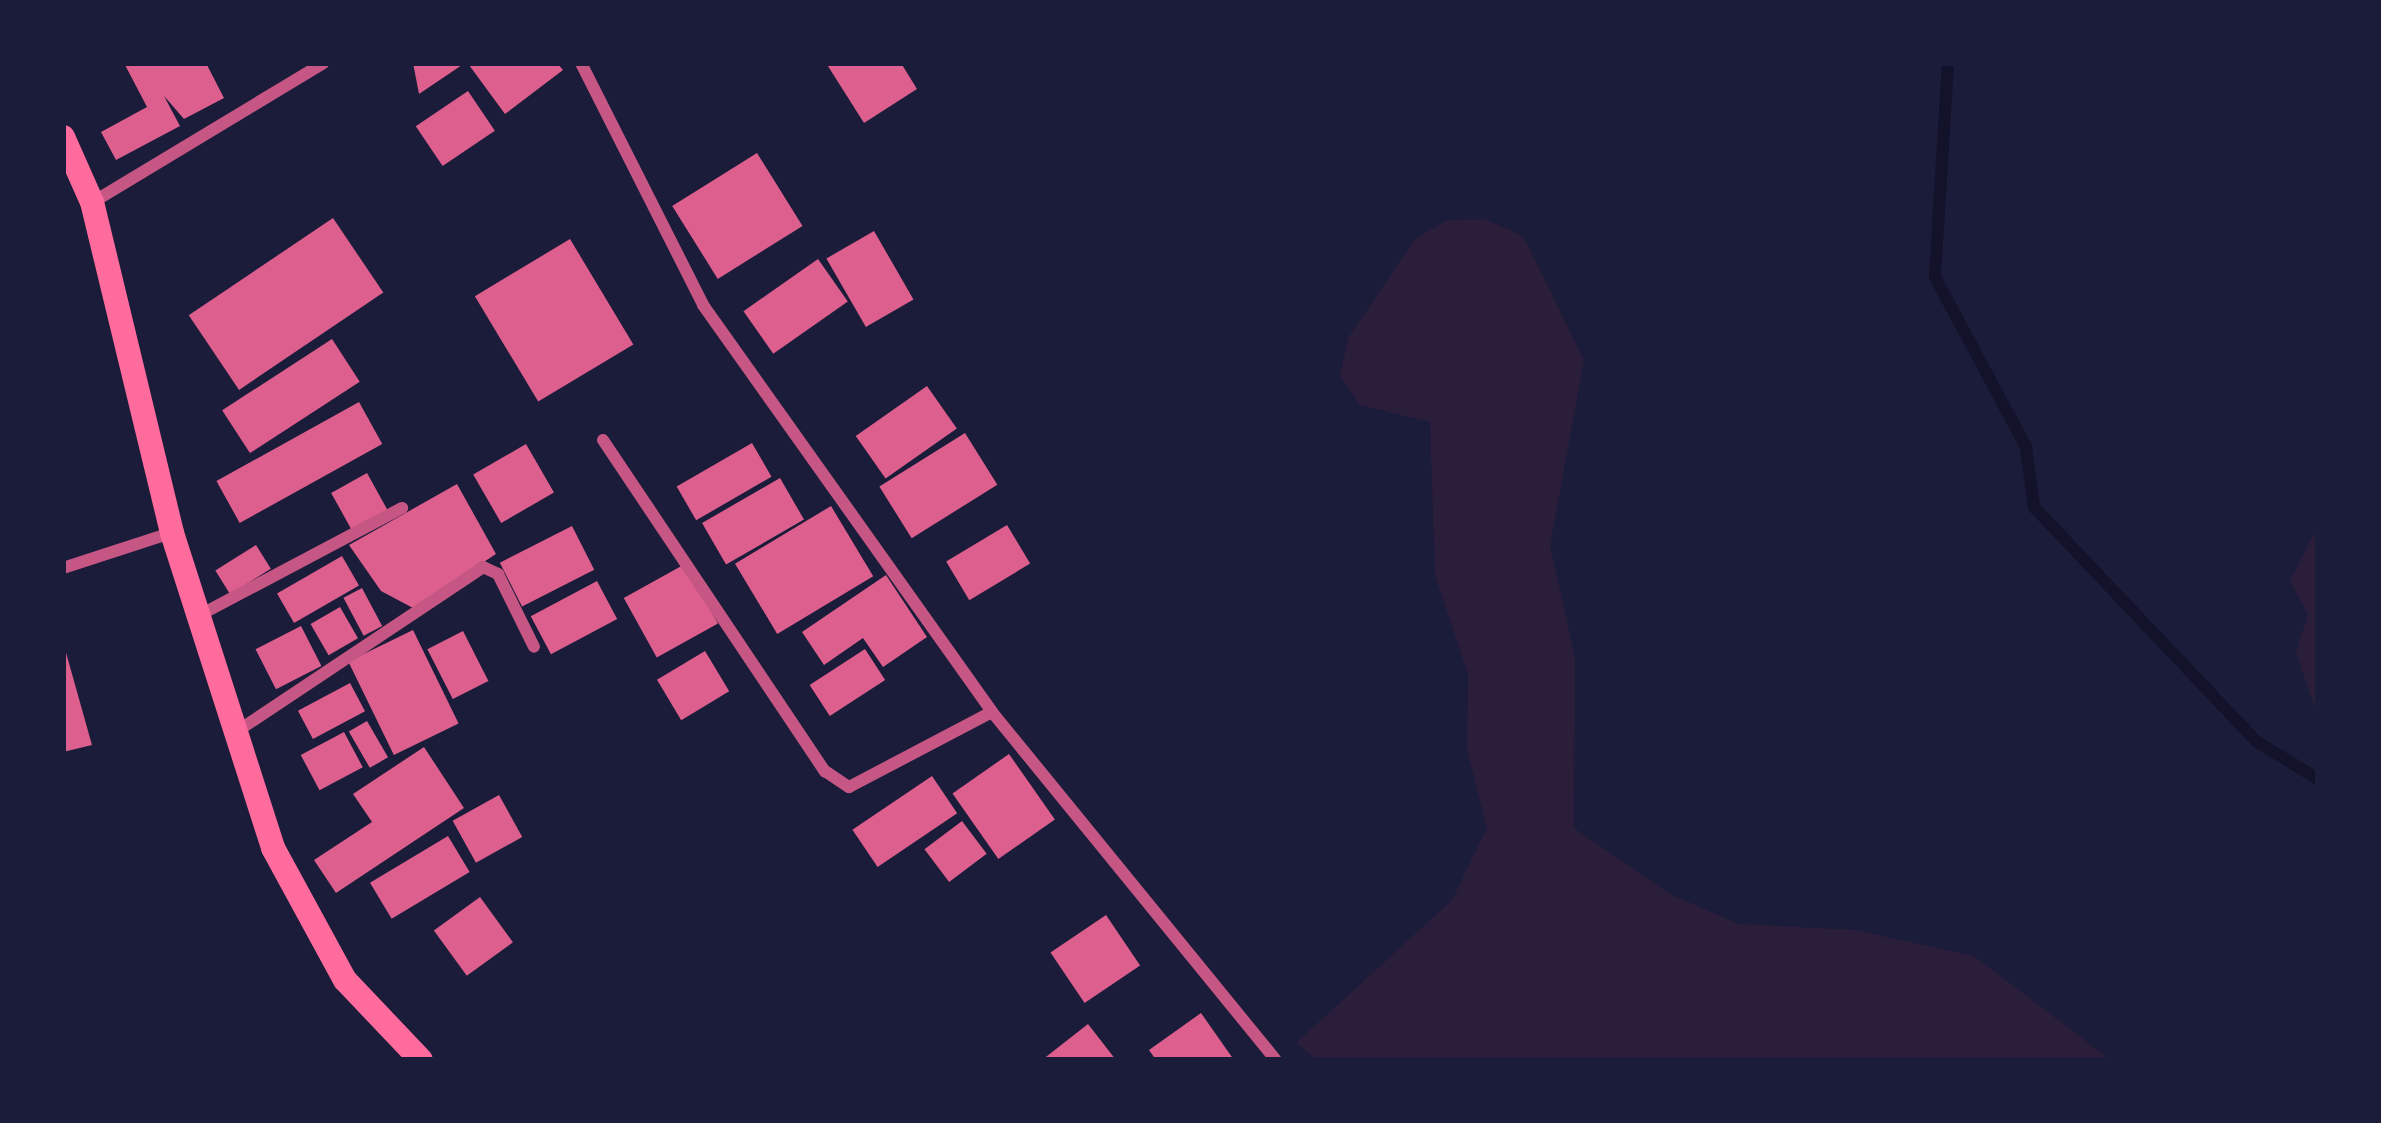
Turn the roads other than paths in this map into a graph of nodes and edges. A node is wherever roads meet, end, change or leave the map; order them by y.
1 (323, 63) edge
2 (581, 63) edge
3 (63, 137) edge
4 (92, 202) junction
5 (603, 440) dead end
6 (401, 508) dead end
7 (172, 532) junction
8 (63, 568) edge
9 (197, 617) junction
10 (534, 647) dead end
11 (992, 712) junction
12 (235, 733) junction
13 (421, 1060) edge
14 (1276, 1060) edge

1 - 4 street
2 - 11 street
3 - 4 main road
4 - 7 main road
5 - 11 street
6 - 9 street
7 - 8 street
7 - 9 main road
9 - 12 main road
10 - 12 street
11 - 14 street
12 - 13 main road

